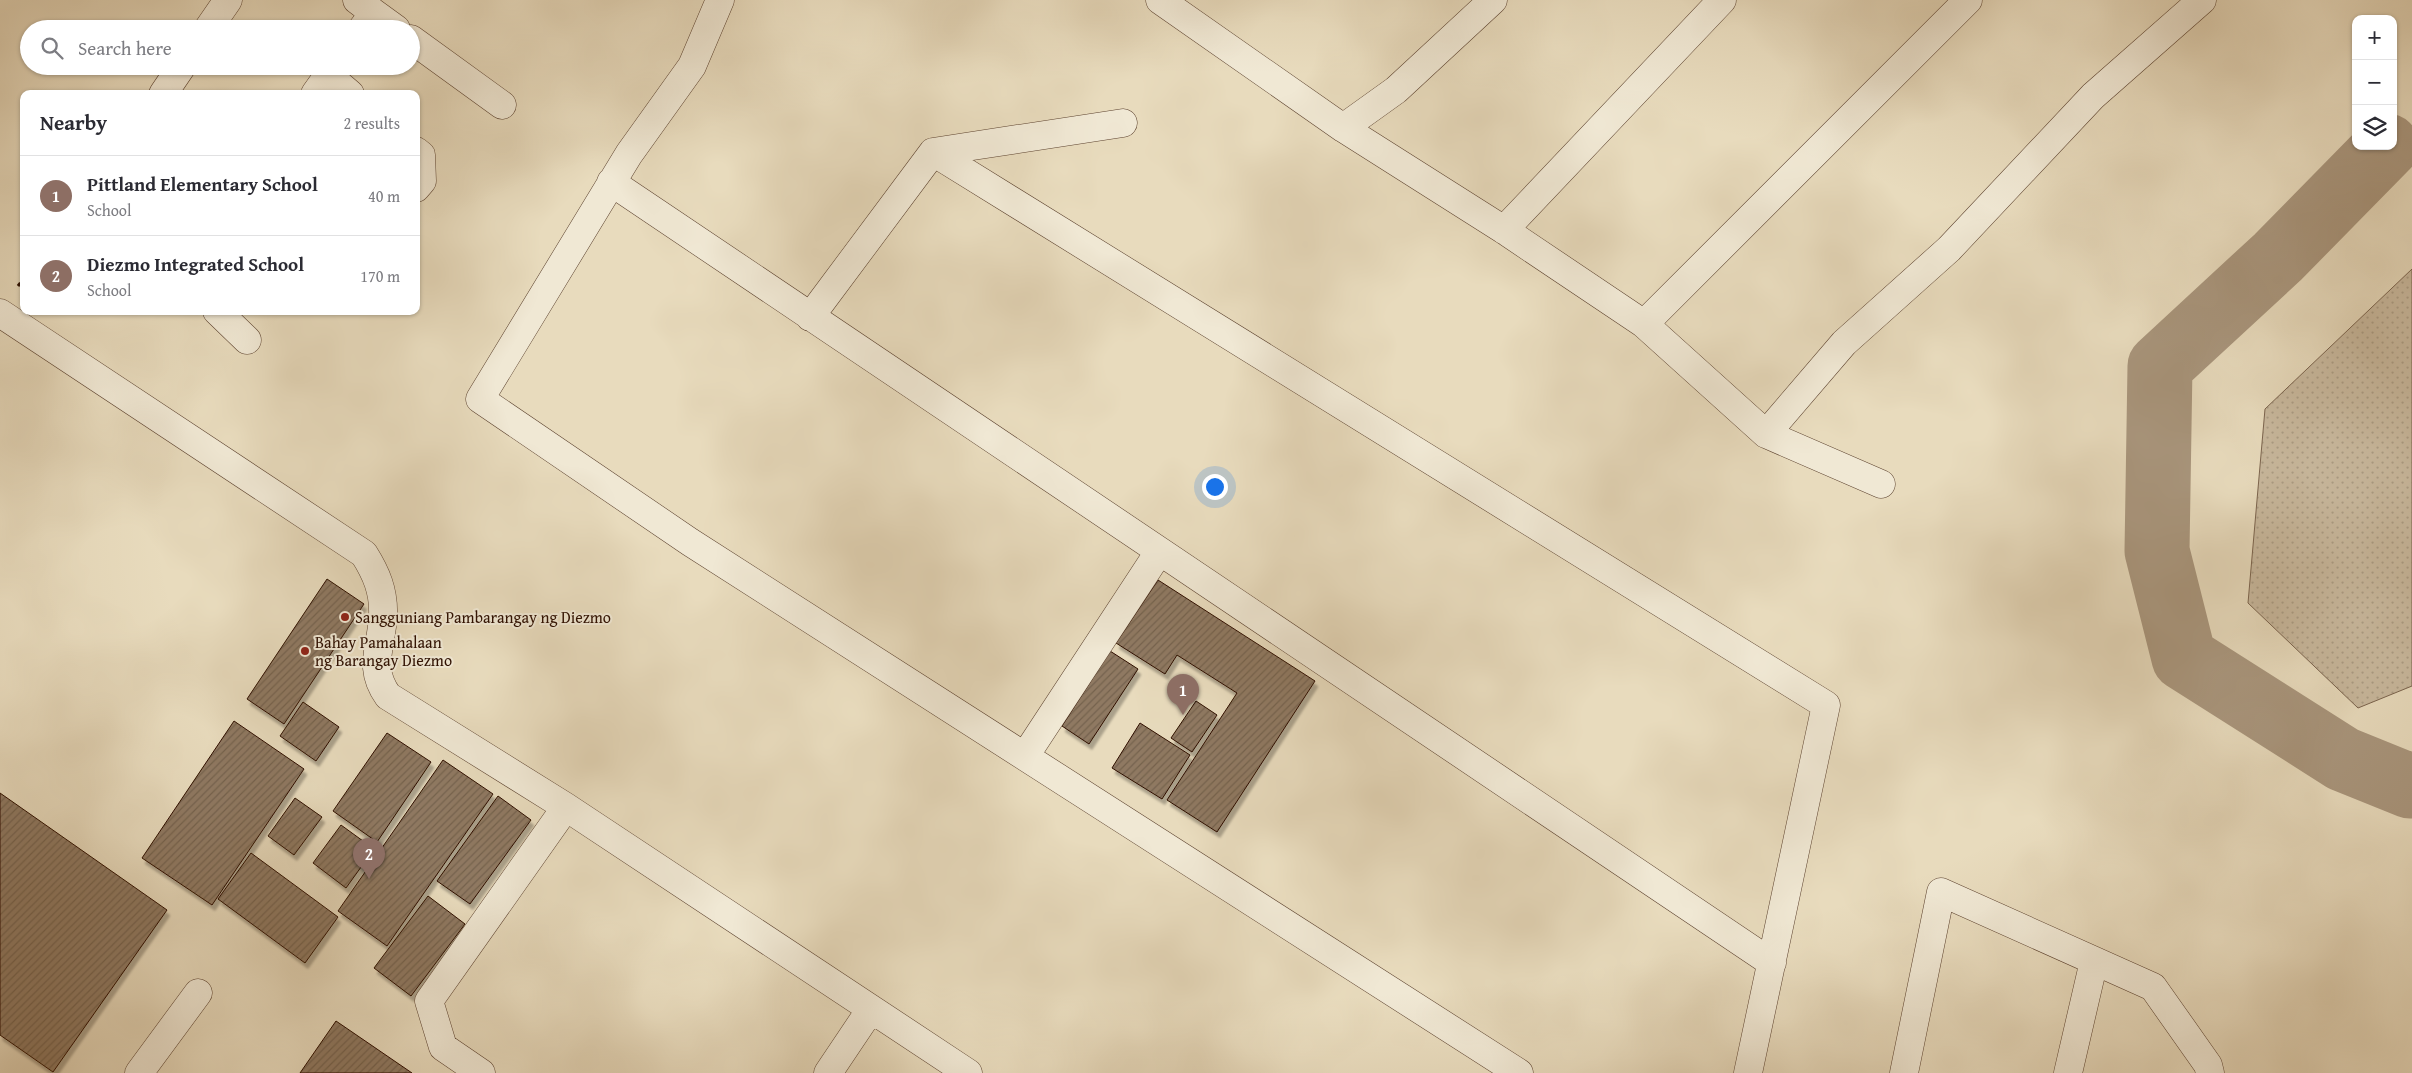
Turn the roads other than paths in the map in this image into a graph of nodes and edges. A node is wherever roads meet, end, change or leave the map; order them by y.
1 (228, 0) edge
2 (720, 0) edge
3 (1493, 0) edge
4 (1722, 0) edge
5 (1968, 0) edge
6 (2202, 0) edge
7 (1163, 1) edge
8 (364, 14) edge
9 (214, 20) edge
10 (377, 20) edge
11 (420, 46) edge
12 (176, 75) edge
13 (326, 78) edge
14 (165, 90) edge
15 (344, 90) edge
16 (502, 105) dead end
17 (1123, 123) dead end
18 (1344, 128) junction
19 (933, 152) junction
20 (420, 154) edge
21 (611, 182) junction
22 (420, 183) edge
23 (1504, 230) junction
24 (0, 313) edge
25 (222, 315) edge
26 (810, 317) junction
27 (1644, 324) junction
28 (247, 340) dead end
29 (1766, 434) junction
30 (1881, 484) dead end
31 (1159, 552) junction
32 (1025, 756) junction
33 (566, 807) junction
34 (2094, 960) junction
35 (1772, 963) junction
36 (198, 993) dead end
37 (871, 1009) junction
38 (139, 1073) edge
39 (481, 1073) edge
40 (828, 1073) edge
41 (968, 1073) edge
42 (1519, 1073) edge
43 (1748, 1073) edge
44 (1904, 1073) edge
45 (2068, 1073) edge
46 (2210, 1073) edge

1 - 9 street
2 - 21 street
3 - 18 street
4 - 23 street
5 - 27 street
6 - 29 street
7 - 18 street
8 - 10 street
11 - 16 street
12 - 14 street
13 - 15 street
17 - 19 street
18 - 23 street
19 - 26 street
19 - 35 street
20 - 22 street
21 - 26 street
21 - 32 street
23 - 27 street
24 - 33 street
25 - 28 street
26 - 31 street
27 - 29 street
29 - 30 street
31 - 32 street
31 - 35 street
32 - 42 street
33 - 37 street
33 - 39 street
34 - 44 street
34 - 45 street
34 - 46 street
35 - 43 street
36 - 38 street
37 - 40 street
37 - 41 street

